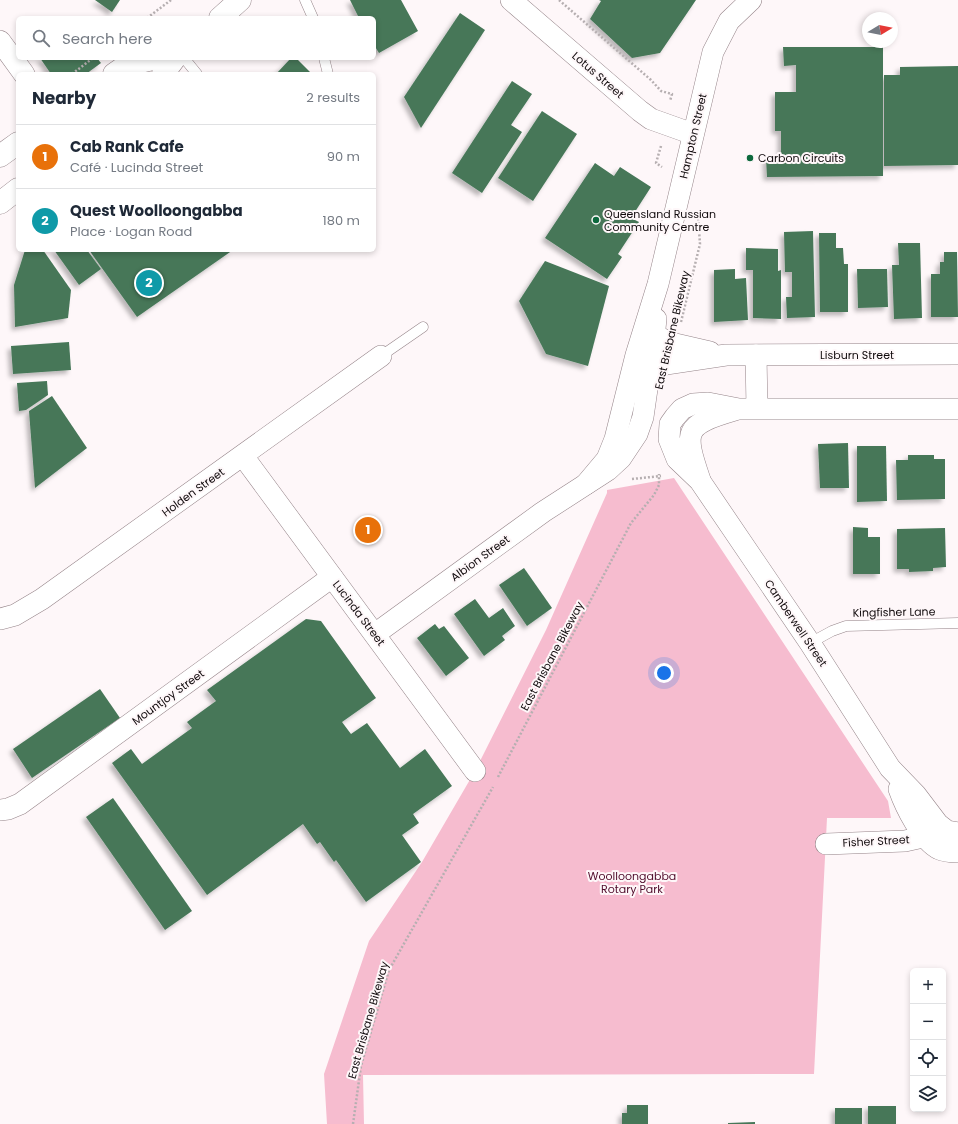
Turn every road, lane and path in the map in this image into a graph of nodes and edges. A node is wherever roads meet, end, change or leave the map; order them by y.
1 (171, 0) edge
2 (240, 0) edge
3 (305, 0) edge
4 (511, 0) edge
5 (560, 0) edge
6 (748, 1) edge
7 (150, 16) edge
8 (222, 16) edge
9 (312, 16) edge
10 (0, 41) edge
11 (91, 60) edge
12 (148, 60) edge
13 (174, 60) edge
14 (186, 60) edge
15 (324, 60) edge
16 (23, 72) edge
17 (75, 72) edge
18 (117, 72) edge
19 (165, 72) edge
20 (195, 72) edge
21 (328, 72) edge
22 (670, 103) dead end
23 (693, 134) junction
24 (16, 144) edge
25 (0, 156) edge
26 (16, 191) edge
27 (0, 203) edge
28 (698, 213) dead end
29 (658, 284) junction
30 (423, 327) dead end
31 (654, 335) junction
32 (678, 345) junction
33 (958, 354) edge
34 (726, 355) junction
35 (756, 355) junction
36 (381, 356) joint
37 (650, 371) junction
38 (748, 408) junction
39 (958, 409) edge
40 (243, 456) junction
41 (658, 468) dead end
42 (611, 473) junction
43 (666, 475) dead end
44 (659, 476) junction
45 (332, 577) junction
46 (0, 619) edge
47 (958, 623) edge
48 (374, 634) junction
49 (810, 643) junction
50 (475, 771) dead end
51 (496, 779) dead end
52 (493, 786) dead end
53 (0, 810) edge
54 (942, 832) edge
55 (826, 844) dead end
56 (958, 852) edge
57 (353, 1124) edge

1 - 7 path
2 - 8 main road
3 - 9 lane
4 - 23 street, Lotus Street
5 - 22 path
6 - 23 street, Hampton Street
10 - 16 street
11 - 17 path
12 - 18 main road
13 - 19 main road
14 - 20 lane
15 - 21 lane
23 - 29 street, Hampton Street
24 - 25 main road
26 - 27 main road
28 - 32 path, East Brisbane Bikeway
29 - 31 street, Hampton Street
29 - 42 street, Hampton Street
30 - 36 lane
31 - 32 street, Lisburn Street
31 - 37 street, Hampton Street
32 - 34 street, Lisburn Street
33 - 35 street, Lisburn Street
34 - 35 street, Lisburn Street
34 - 37 street, Lisburn Street
35 - 38 street
36 - 40 street, Holden Street
37 - 42 street, Hampton Street
38 - 39 street
38 - 49 street, Camberwell Street
40 - 45 street, Lucinda Street
40 - 46 street, Holden Street
41 - 44 path, East Brisbane Bikeway
42 - 44 path
42 - 48 street, Albion Street
43 - 44 path
44 - 51 path, East Brisbane Bikeway
45 - 48 street, Lucinda Street
45 - 53 street, Mountjoy Street
47 - 49 lane, Kingfisher Lane
48 - 50 street, Lucinda Street
49 - 54 street, Camberwell Street
52 - 57 path, East Brisbane Bikeway
54 - 55 street, Fisher Street
54 - 56 street, Fisher Street

